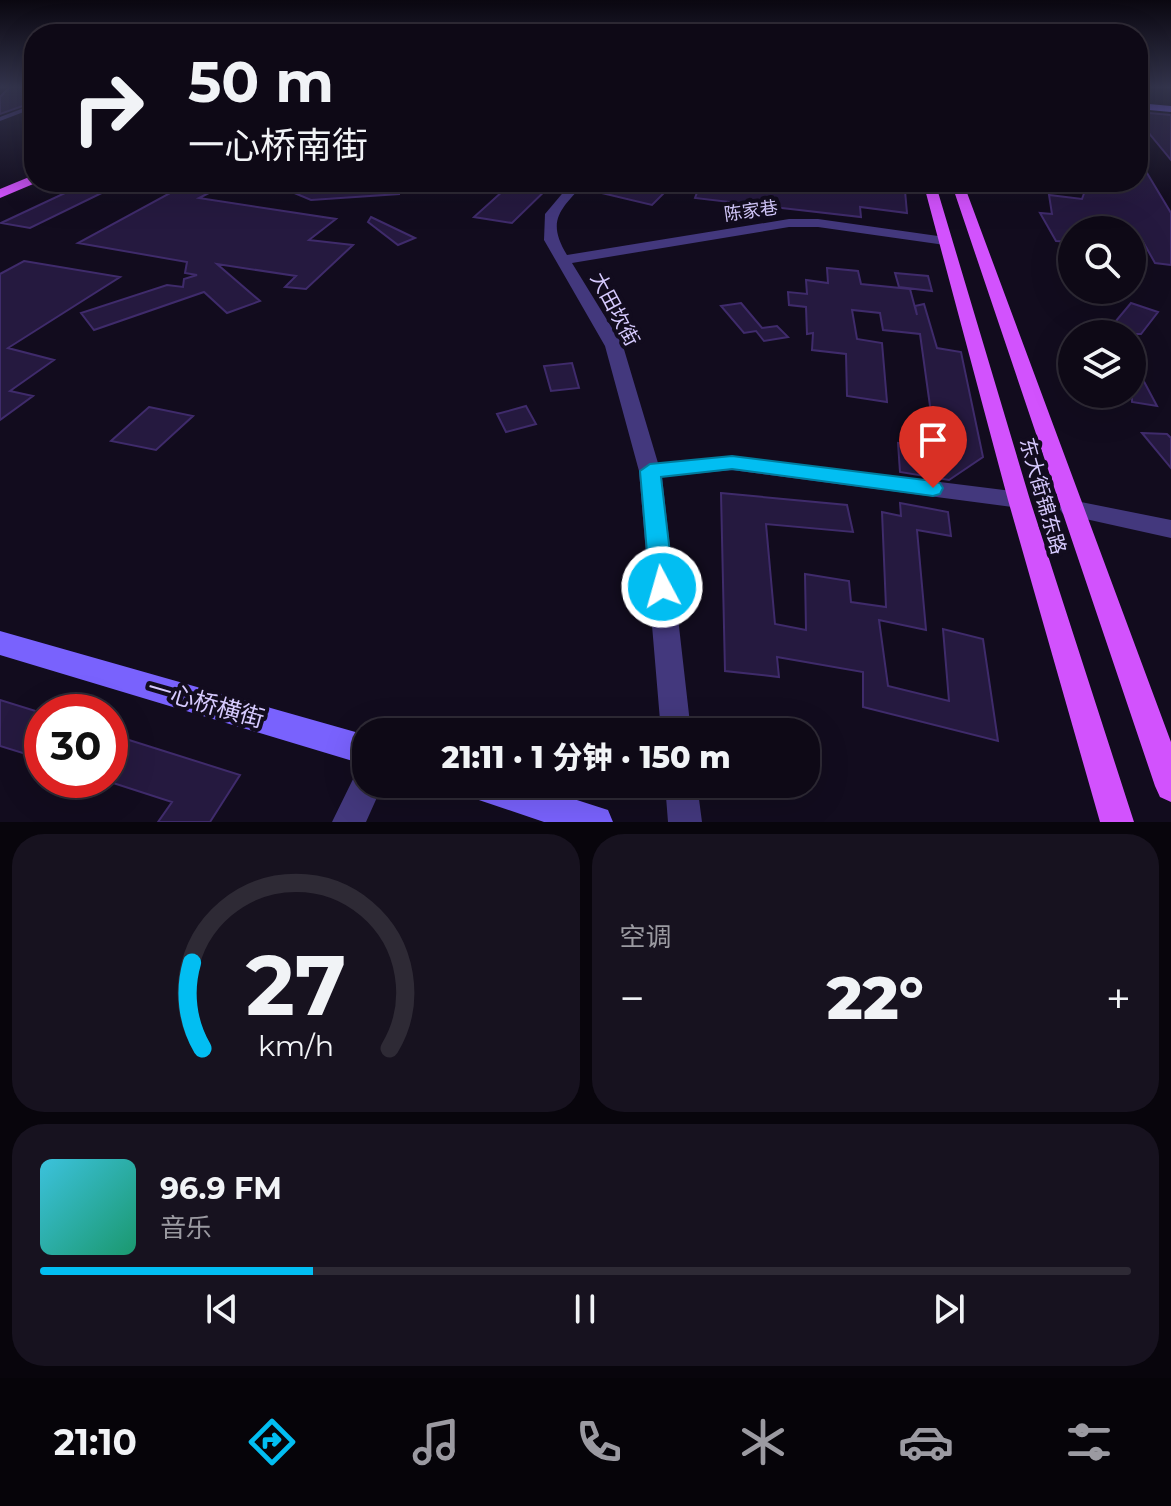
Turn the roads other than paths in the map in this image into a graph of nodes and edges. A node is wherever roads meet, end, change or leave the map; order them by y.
1 (24, 170) edge
2 (0, 181) edge
3 (24, 183) edge
4 (569, 192) edge
5 (932, 192) edge
6 (960, 192) edge
7 (0, 194) edge
8 (945, 241) junction
9 (562, 260) junction
10 (650, 471) junction
11 (1019, 500) junction
12 (1071, 508) junction
13 (1171, 529) edge
14 (0, 643) edge
15 (675, 718) edge
16 (352, 746) edge
17 (1171, 786) edge
18 (360, 798) edge
19 (520, 798) edge
20 (682, 798) edge
21 (349, 822) edge
22 (596, 822) edge
23 (685, 822) edge
24 (1117, 822) edge

1 - 2 main road
3 - 7 main road
4 - 9 street, 大田坎街
5 - 8 main road, 东大街锦东路
6 - 12 main road, 东大街锦东路
8 - 9 street, 陈家巷
8 - 11 main road, 东大街锦东路
9 - 10 street, 大田坎街
10 - 11 street
10 - 15 street, 大田坎街
11 - 24 main road, 东大街锦东路
12 - 13 street
12 - 17 main road, 东大街锦东路
14 - 16 street, 一心桥横街
18 - 21 street
19 - 22 street
20 - 23 street

